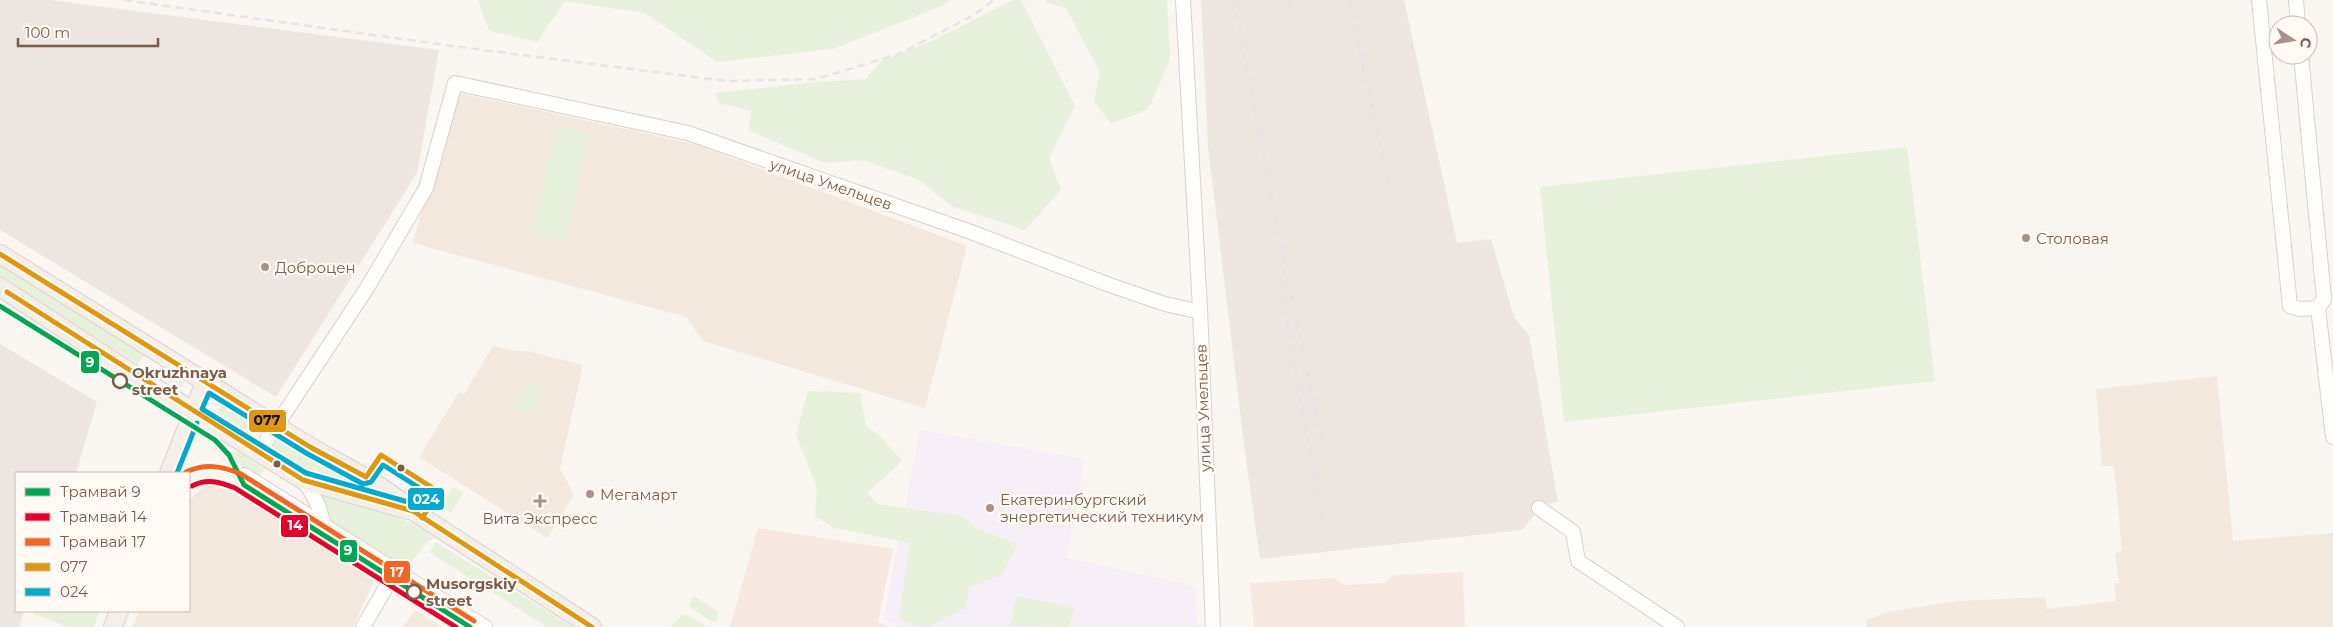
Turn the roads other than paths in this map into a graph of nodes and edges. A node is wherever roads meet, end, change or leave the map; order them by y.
1 (1183, 0) edge
2 (2259, 0) edge
3 (2296, 0) edge
4 (2297, 15) edge
5 (2302, 65) edge
6 (0, 254) edge
7 (3, 290) edge
8 (2318, 308) junction
9 (1200, 309) junction
10 (205, 382) junction
11 (193, 412) junction
12 (275, 425) junction
13 (2333, 437) edge
14 (259, 452) junction
15 (168, 472) edge
16 (244, 475) dead end
17 (303, 480) junction
18 (1539, 508) dead end
19 (413, 511) junction
20 (323, 523) junction
21 (396, 570) junction
22 (119, 612) edge
23 (1662, 622) edge
24 (113, 627) edge
25 (363, 627) edge
26 (485, 627) edge
27 (592, 627) edge
28 (1213, 627) edge
29 (1677, 627) edge

1 - 9 street, улица Умельцев
2 - 8 street
3 - 4 street
5 - 8 street
6 - 10 main road
7 - 11 main road
8 - 13 street
9 - 12 street, улица Умельцев
9 - 28 street, улица Умельцев
10 - 11 main road
10 - 12 main road
11 - 14 main road
11 - 15 main road
12 - 14 street
12 - 19 main road
14 - 17 main road
16 - 20 street
17 - 19 main road
17 - 20 street
18 - 23 street
19 - 27 main road
20 - 21 street
21 - 25 street
21 - 26 street
22 - 24 main road
23 - 29 street

